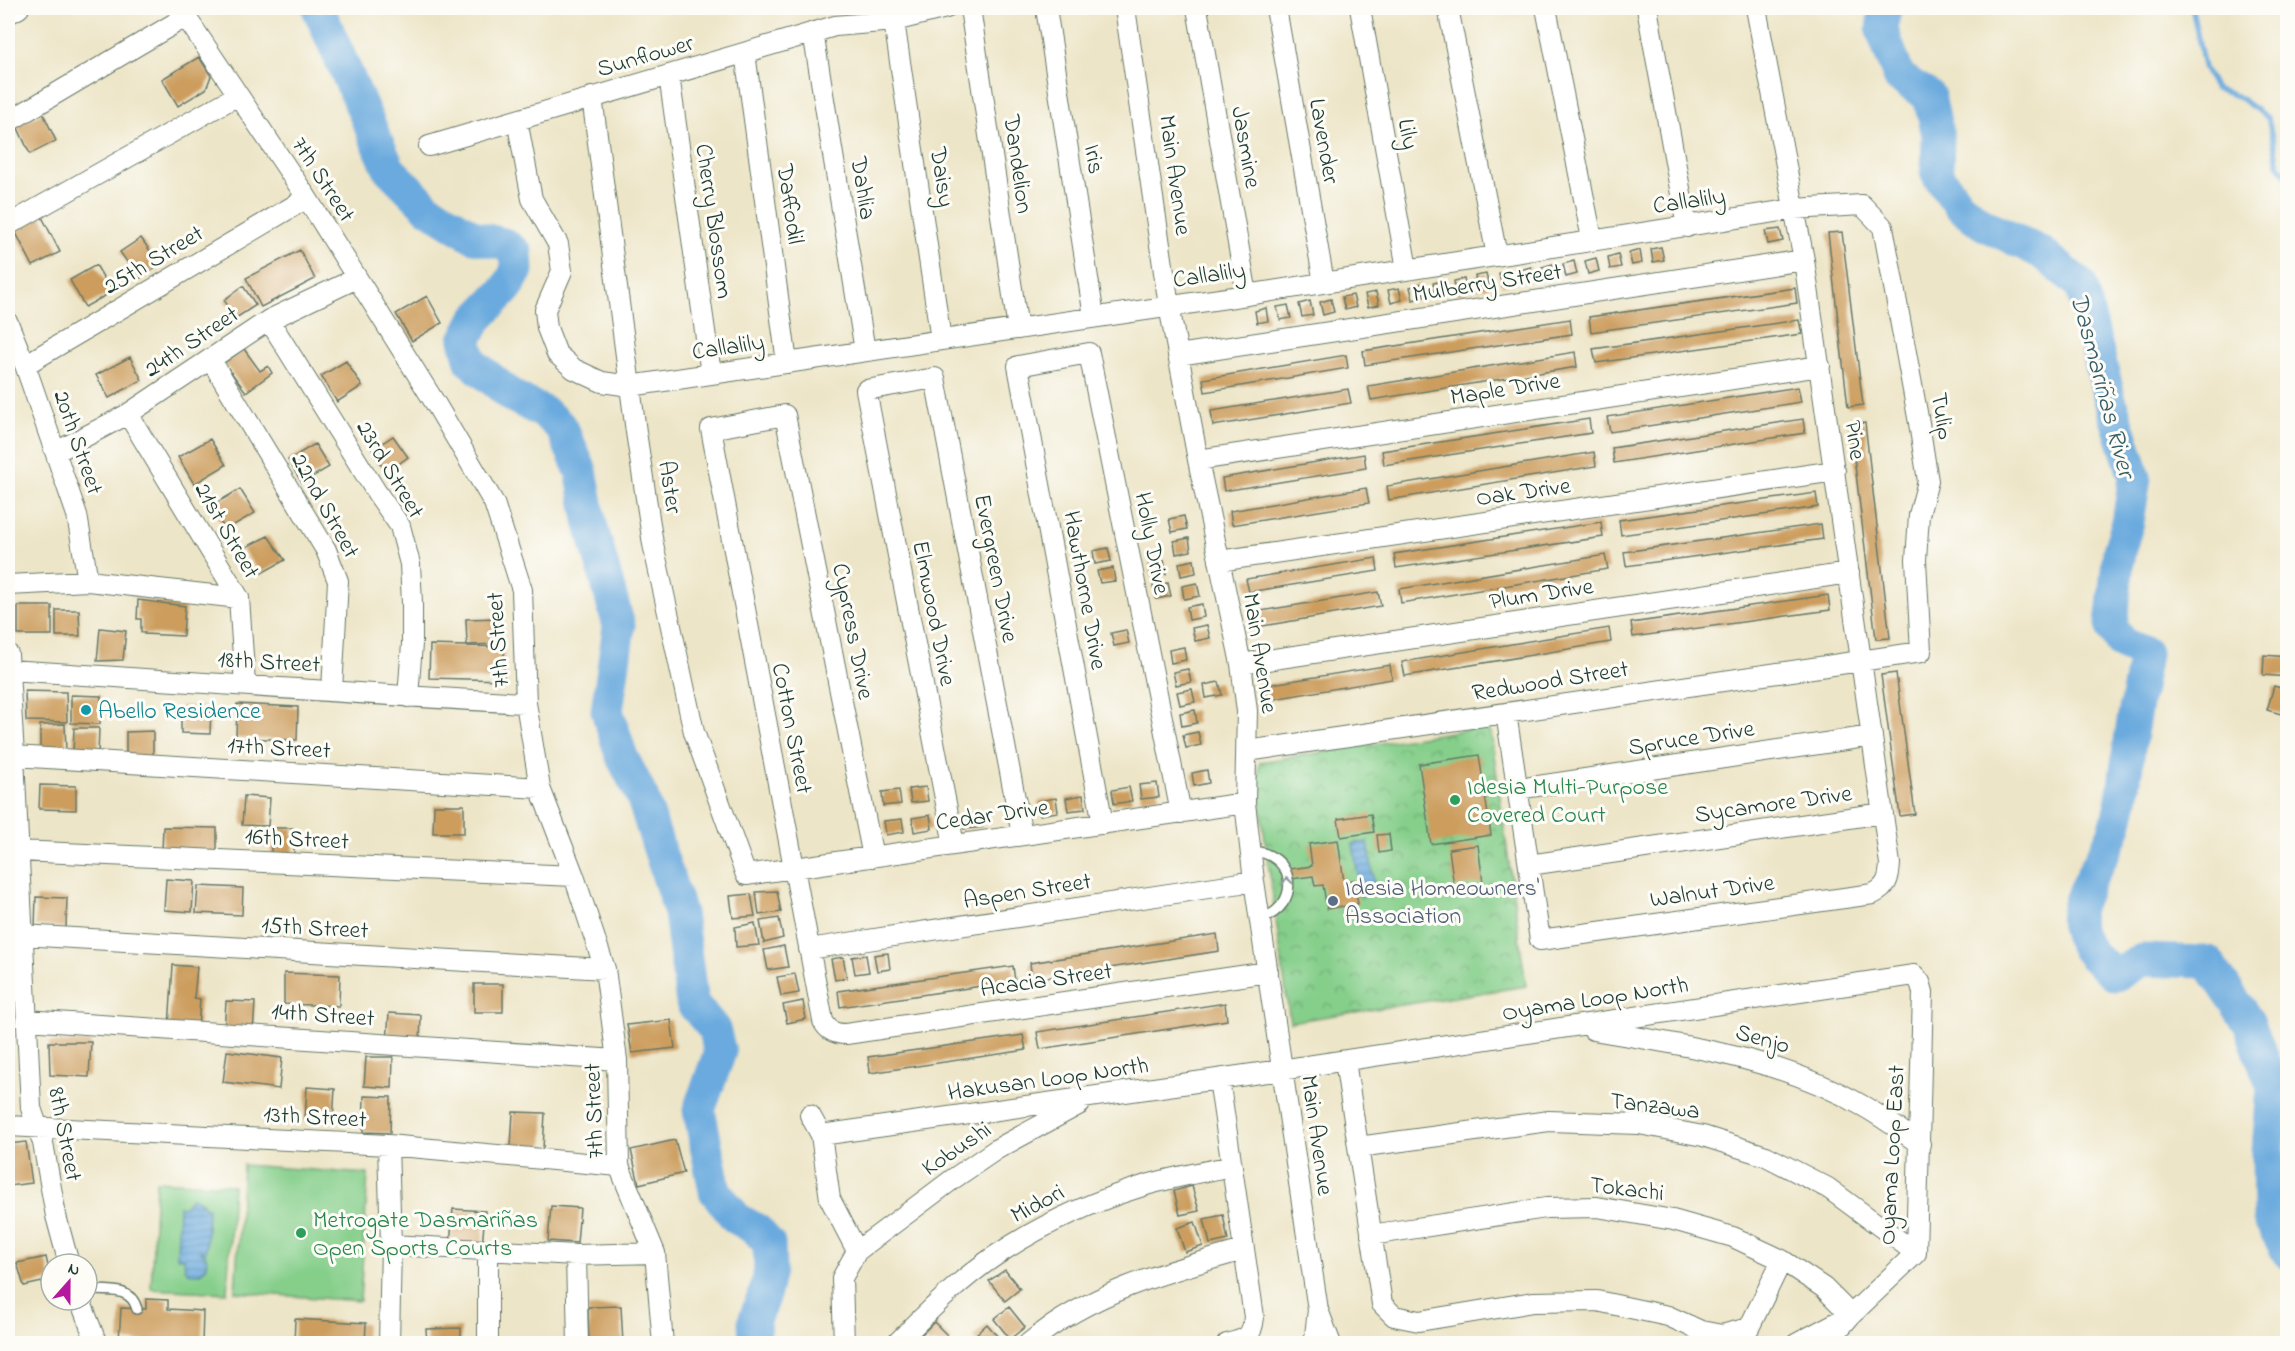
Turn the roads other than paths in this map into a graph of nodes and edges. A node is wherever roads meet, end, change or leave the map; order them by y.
1 (19, 8) edge
2 (946, 8) edge
3 (970, 8) edge
4 (1046, 8) edge
5 (1125, 8) edge
6 (1197, 8) edge
7 (1276, 8) edge
8 (1360, 8) edge
9 (1448, 8) edge
10 (1546, 8) edge
11 (1647, 8) edge
12 (1756, 8) edge
13 (183, 12) edge
14 (8, 14) edge
15 (894, 21) junction
16 (813, 32) junction
17 (745, 53) junction
18 (669, 75) junction
19 (238, 95) junction
20 (592, 97) junction
21 (517, 120) junction
22 (8, 122) edge
23 (429, 146) dead end
24 (307, 198) junction
25 (1794, 210) junction
26 (8, 225) edge
27 (1687, 227) junction
28 (1592, 239) junction
29 (1497, 256) junction
30 (1803, 260) junction
31 (1407, 269) junction
32 (357, 278) junction
33 (1324, 283) junction
34 (1247, 295) junction
35 (1169, 306) junction
36 (1094, 317) junction
37 (269, 320) junction
38 (8, 323) edge
39 (1018, 329) junction
40 (941, 340) junction
41 (865, 351) junction
42 (1178, 355) junction
43 (211, 360) junction
44 (787, 363) junction
45 (25, 365) junction
46 (1018, 366) joint
47 (1820, 366) junction
48 (711, 374) junction
49 (630, 386) junction
50 (866, 390) joint
51 (128, 414) junction
52 (711, 429) joint
53 (56, 452) junction
54 (1198, 460) junction
55 (1834, 471) junction
56 (1219, 561) junction
57 (1849, 573) junction
58 (88, 581) junction
59 (8, 585) edge
60 (239, 598) junction
61 (1861, 659) junction
62 (8, 662) edge
63 (1241, 664) junction
64 (245, 686) junction
65 (332, 690) junction
66 (408, 697) junction
67 (526, 703) junction
68 (1506, 713) junction
69 (1872, 736) junction
70 (1247, 752) junction
71 (15, 756) junction
72 (540, 788) junction
73 (1517, 789) junction
74 (1245, 804) junction
75 (1181, 813) junction
76 (1883, 813) junction
77 (1103, 824) junction
78 (1022, 835) junction
79 (954, 845) junction
80 (19, 851) junction
81 (1251, 851) junction
82 (873, 857) junction
83 (1529, 865) junction
84 (793, 868) junction
85 (746, 875) joint
86 (574, 876) junction
87 (1254, 881) junction
88 (1887, 883) joint
89 (1260, 919) junction
90 (22, 935) junction
91 (808, 949) junction
92 (604, 969) junction
93 (1268, 972) junction
94 (1914, 975) joint
95 (26, 1020) junction
96 (1575, 1027) junction
97 (832, 1032) joint
98 (617, 1060) junction
99 (1345, 1060) junction
100 (1283, 1070) junction
101 (1220, 1079) junction
102 (1090, 1098) junction
103 (810, 1115) dead end
104 (8, 1126) edge
105 (37, 1126) junction
106 (821, 1136) junction
107 (1920, 1144) junction
108 (388, 1145) junction
109 (1358, 1147) junction
110 (619, 1166) junction
111 (1232, 1166) junction
112 (1371, 1234) junction
113 (391, 1245) junction
114 (489, 1250) junction
115 (1245, 1250) junction
116 (857, 1251) junction
117 (66, 1252) edge
118 (655, 1253) junction
119 (1916, 1253) junction
120 (576, 1255) junction
121 (1782, 1260) junction
122 (99, 1290) edge
123 (137, 1309) dead end
124 (1318, 1310) junction
125 (85, 1312) edge
126 (1851, 1315) junction
127 (97, 1344) edge
128 (389, 1344) edge
129 (488, 1344) edge
130 (578, 1344) edge
131 (663, 1344) edge
132 (844, 1344) edge
133 (896, 1344) edge
134 (1028, 1344) edge
135 (1227, 1344) edge
136 (1314, 1344) edge
137 (1331, 1344) edge
138 (1796, 1344) edge
139 (1826, 1344) edge

1 - 14 street
2 - 15 street, Sunflower
3 - 39 street, Dandelion
4 - 36 street, Iris
5 - 35 street, Main Avenue
6 - 34 street, Jasmine
7 - 33 street, Lavender
8 - 31 street, Lily
9 - 29 street
10 - 28 street
11 - 27 street
12 - 25 street, Pine
13 - 19 street, 7th Street
13 - 22 street
15 - 16 street, Sunflower
15 - 40 street, Daisy
16 - 17 street, Sunflower
16 - 41 street, Dahlia
17 - 18 street, Sunflower
17 - 44 street, Daffodil
18 - 20 street, Sunflower
18 - 48 street, Cherry Blossom
19 - 24 street, 7th Street
19 - 26 street
20 - 21 street, Sunflower
20 - 49 street, Aster
21 - 23 street, Sunflower
21 - 49 street, Callalily
24 - 32 street, 7th Street
24 - 45 street, 25th Street
25 - 27 street, Callalily
25 - 30 street, Pine
25 - 61 street, Tulip
27 - 28 street, Callalily
28 - 29 street, Callalily
29 - 31 street, Callalily
30 - 42 street, Mulberry Street
30 - 47 street, Pine
31 - 33 street, Callalily
32 - 37 street, 24th Street
32 - 67 street, 7th Street
33 - 34 street, Callalily
34 - 35 street, Callalily
35 - 36 street, Callalily
35 - 42 street, Main Avenue
36 - 39 street, Callalily
37 - 43 street, 24th Street
37 - 66 street, 23rd Street
38 - 45 street, 20th Street
39 - 40 street, Callalily
40 - 41 street, Callalily
41 - 44 street, Callalily
42 - 54 street, Main Avenue
43 - 51 street, 24th Street
43 - 65 street, 22nd Street
44 - 48 street, Callalily
45 - 53 street, 20th Street
46 - 75 street, Holly Drive
46 - 77 street, Hawthorne Drive
47 - 54 street, Maple Drive
47 - 55 street, Pine
48 - 49 street, Callalily
49 - 85 street, Aster
50 - 78 street, Evergreen Drive
50 - 79 street, Elmwood Drive
51 - 53 street, 24th Street
51 - 60 street, 21st Street
52 - 82 street, Cypress Drive
52 - 84 street, Cotton Street
53 - 58 street, 20th Street
54 - 56 street, Main Avenue
55 - 56 street, Oak Drive
55 - 57 street, Pine
56 - 63 street, Main Avenue
57 - 61 street, Pine
57 - 63 street, Plum Drive
58 - 59 street
58 - 60 street
60 - 64 street, 21st Street
61 - 68 street, Redwood Street
61 - 69 street, Pine
62 - 64 street, 18th Street
62 - 71 street, 8th Street
63 - 70 street, Main Avenue
64 - 65 street, 18th Street
65 - 66 street, 18th Street
66 - 67 street, 18th Street
67 - 72 street, 7th Street
68 - 70 street, Redwood Street
68 - 73 street
69 - 73 street, Spruce Drive
69 - 76 street, Pine
70 - 74 street, Main Avenue
71 - 72 street, 17th Street
71 - 80 street, 8th Street
72 - 86 street, 7th Street
73 - 83 street
74 - 75 street, Cedar Drive
74 - 81 street, Main Avenue
75 - 77 street, Cedar Drive
76 - 83 street, Sycamore Drive
76 - 88 street, Pine
77 - 78 street, Cedar Drive
78 - 79 street, Cedar Drive
79 - 82 street, Cedar Drive
80 - 86 street, 16th Street
80 - 90 street, 8th Street
81 - 87 street, Main Avenue
89 -> 81 lane
82 - 84 street, Cedar Drive
83 - 88 street, Walnut Drive
84 - 85 street, Cedar Drive
84 - 91 street, Cotton Street
86 - 92 street, 7th Street
87 - 89 street, Main Avenue
87 - 91 street, Aspen Street
89 - 93 street, Main Avenue
90 - 92 street, 15th Street
90 - 95 street, 8th Street
91 - 97 street, Cotton Street
92 - 98 street, 7th Street
93 - 97 street, Acacia Street
93 - 100 street, Main Avenue
94 - 96 street, Oyama Loop North
94 - 107 street, Oyama Loop East
95 - 98 street, 14th Street
95 - 105 street, 8th Street
96 - 99 street, Oyama Loop North
96 - 107 street, Senjo
98 - 110 street, 7th Street
99 - 100 street, Oyama Loop North
99 - 109 street
100 - 101 street, Hakusan Loop North
100 - 124 street, Main Avenue
101 - 102 street, Hakusan Loop North
101 - 111 street
102 - 106 street, Hakusan Loop North
102 - 116 street, Kobushi
103 - 106 street
104 - 105 street, 13th Street
105 - 108 street, 13th Street
105 - 117 street, 8th Street
106 - 116 street
107 - 119 street, Oyama Loop East
108 - 110 street, 13th Street
108 - 113 street
109 - 112 street
109 - 119 street, Tanzawa
110 - 118 street, 7th Street
111 - 115 street
111 - 133 street, Midori
112 - 121 street, Tokachi
112 - 121 street
113 - 114 street
113 - 128 street
114 - 120 street
114 - 129 street
115 - 134 street
115 - 135 street
116 - 132 street
118 - 120 street
118 - 131 street, 7th Street
119 - 126 street, Oyama Loop East
120 - 130 street
121 - 126 street, Tokachi
122 - 123 lane
124 - 136 street, Main Avenue
124 - 137 street, Main Avenue
125 - 127 street
126 - 138 street, Oyama Loop East
126 - 139 street, Oyama Loop East

